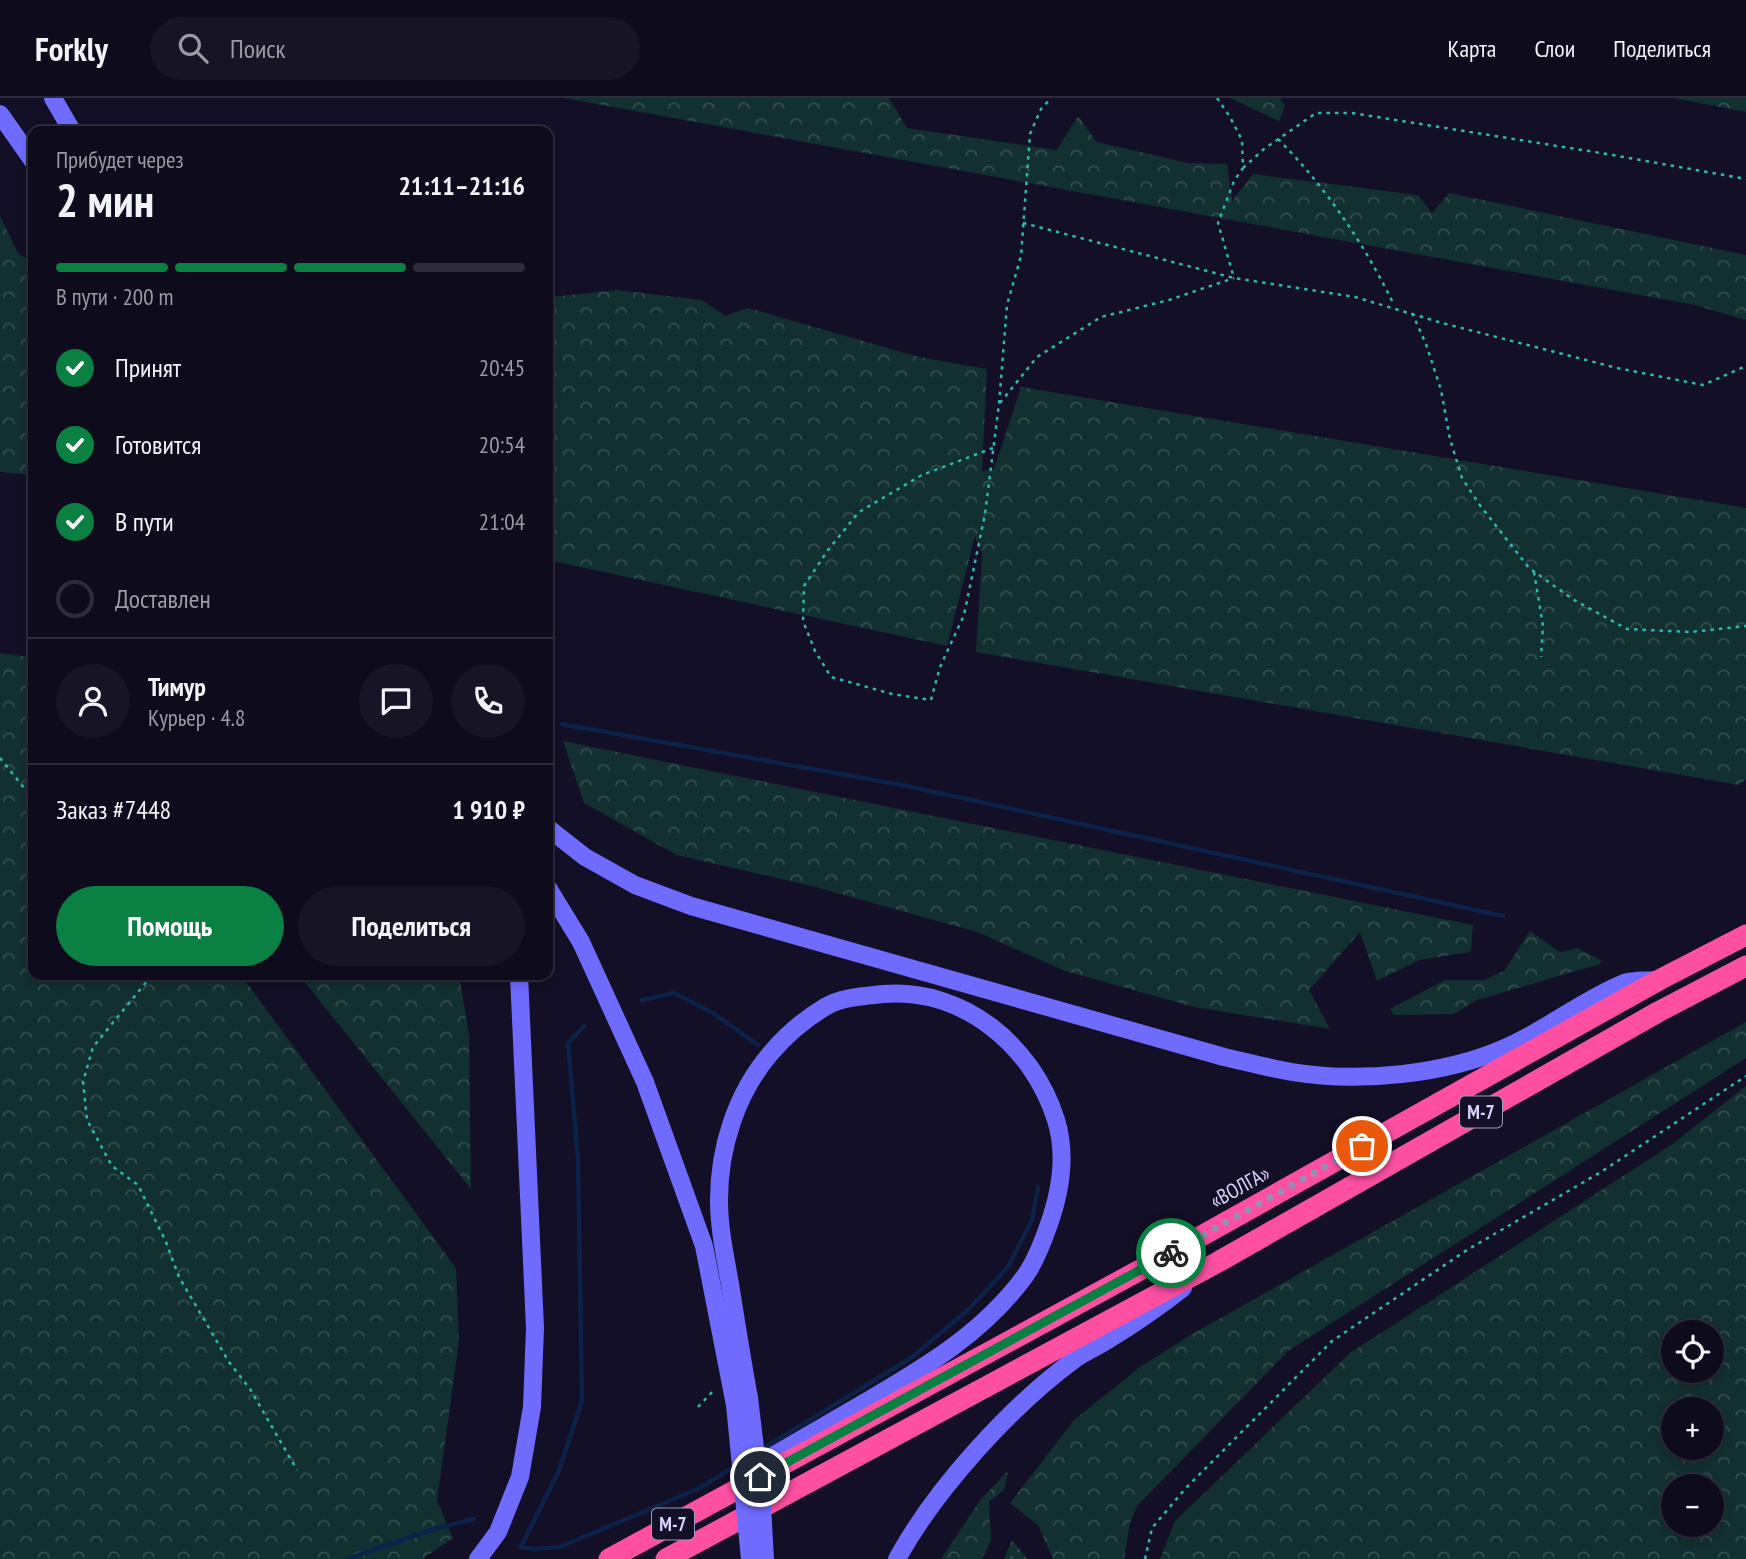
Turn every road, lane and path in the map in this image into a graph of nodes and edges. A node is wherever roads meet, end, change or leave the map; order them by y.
1 (53, 98) edge
2 (1051, 98) edge
3 (1217, 98) edge
4 (0, 114) edge
5 (69, 126) edge
6 (1278, 139) junction
7 (28, 154) edge
8 (1243, 168) junction
9 (1746, 180) edge
10 (1023, 223) junction
11 (1234, 278) junction
12 (1394, 307) junction
13 (1412, 313) junction
14 (1746, 366) edge
15 (999, 404) junction
16 (993, 448) junction
17 (1534, 572) junction
18 (1746, 626) edge
19 (1541, 657) dead end
20 (0, 758) edge
21 (28, 793) edge
22 (553, 832) edge
23 (553, 896) edge
24 (1746, 935) edge
25 (1746, 966) edge
26 (1659, 979) junction
27 (148, 980) edge
28 (519, 980) edge
29 (1746, 1076) edge
30 (1219, 1262) junction
31 (717, 1388) dead end
32 (742, 1401) junction
33 (698, 1407) dead end
34 (297, 1470) dead end
35 (737, 1490) junction
36 (478, 1559) edge
37 (609, 1559) edge
38 (666, 1559) edge
39 (750, 1559) edge
40 (765, 1559) edge
41 (897, 1559) edge
42 (1145, 1559) edge

1 - 5 main road
2 - 10 path
3 - 8 path
4 - 7 main road
6 - 8 path
6 - 9 path
6 - 12 path
8 - 11 path
10 - 11 path
10 - 15 path
11 - 12 path
11 - 15 path
12 - 13 path
13 - 14 path
13 - 17 path
15 - 16 path
16 - 16 path
17 - 18 path
17 - 19 path
20 - 21 path
22 - 26 main road
23 - 32 main road
24 - 26 highway, «ВОЛГА» / М-7
25 - 30 highway, М-7
26 - 35 highway, «ВОЛГА» / М-7
27 - 34 path
28 - 36 main road
29 - 42 path
30 - 38 highway, М-7
30 - 41 main road
31 - 33 path
32 - 35 main road
32 - 39 main road, bridge
32 - 40 main road, bridge
35 - 37 highway, «ВОЛГА» / М-7

